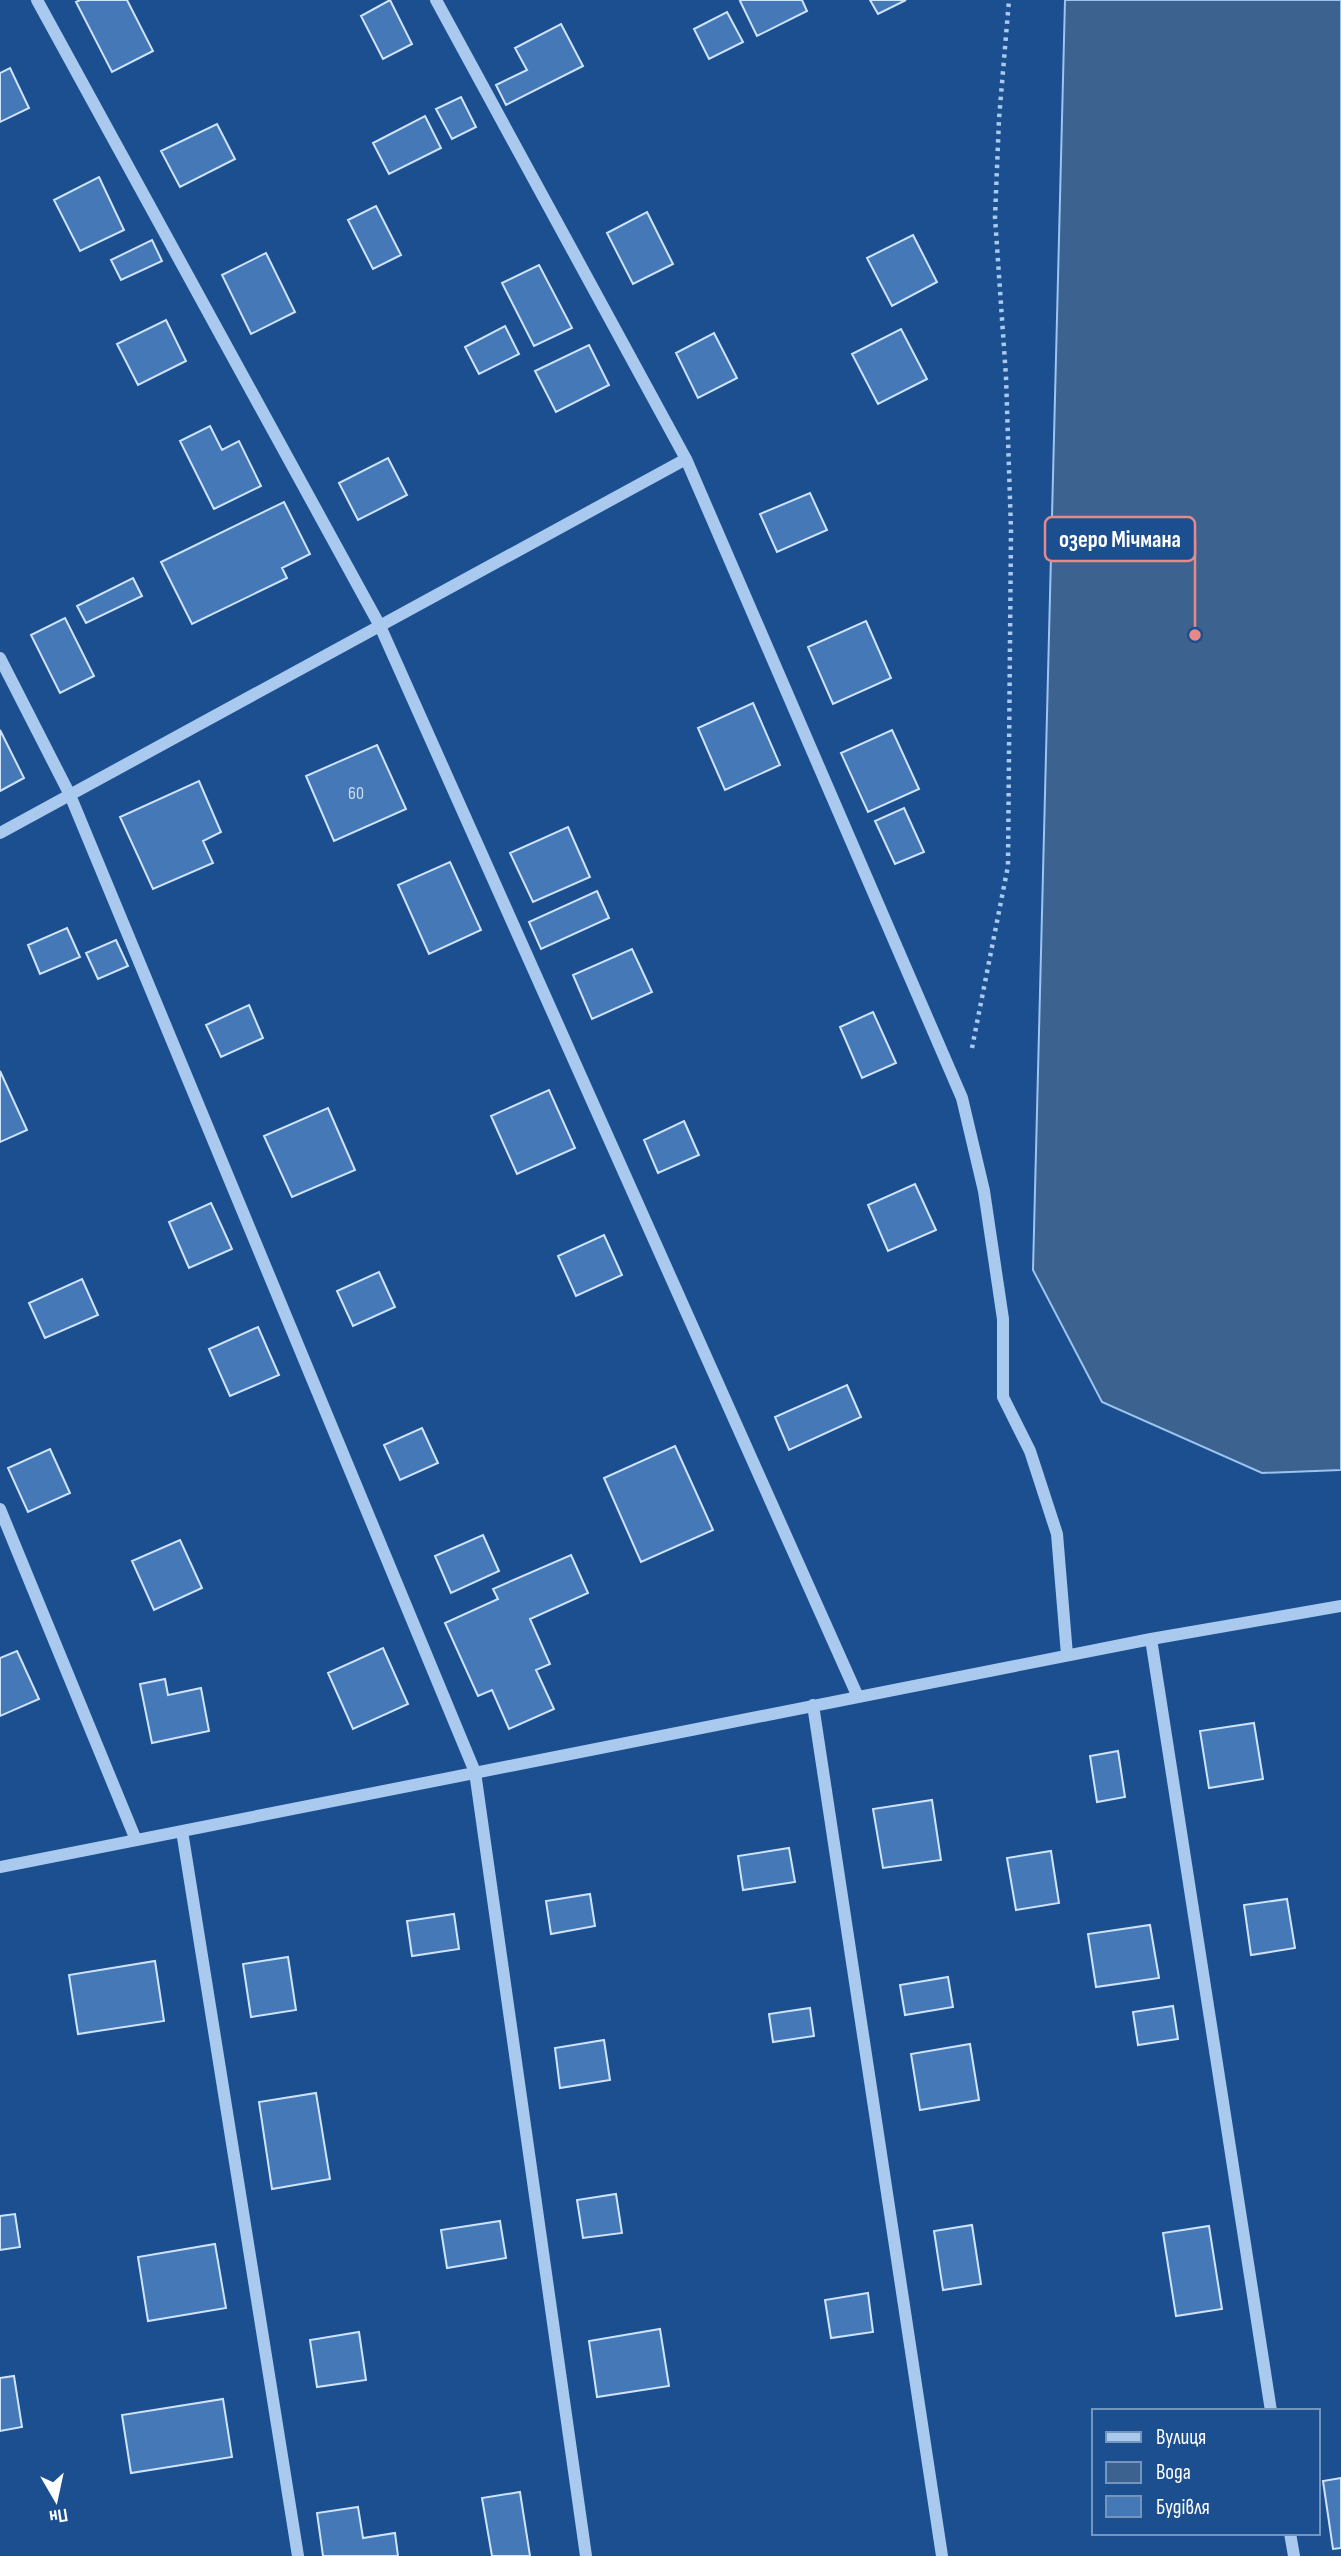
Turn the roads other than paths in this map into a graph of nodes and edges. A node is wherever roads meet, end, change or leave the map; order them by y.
1 (37, 0) edge
2 (436, 0) edge
3 (685, 459) junction
4 (380, 626) junction
5 (0, 658) edge
6 (70, 795) junction
7 (0, 833) edge
8 (0, 1509) edge
9 (1341, 1606) edge
10 (1151, 1639) junction
11 (1067, 1656) junction
12 (858, 1697) junction
13 (814, 1706) junction
14 (475, 1772) junction
15 (182, 1831) junction
16 (136, 1840) junction
17 (0, 1867) edge
18 (1271, 2409) edge
19 (1290, 2535) edge
20 (298, 2556) edge
21 (586, 2556) edge
22 (942, 2556) edge
23 (1294, 2556) edge

1 - 4 street
2 - 3 street
3 - 4 street
3 - 11 street
4 - 6 street
4 - 12 street
5 - 6 street
6 - 7 street
6 - 14 street
8 - 16 street
9 - 10 street
10 - 11 street
10 - 18 street
11 - 12 street
12 - 13 street
13 - 14 street
13 - 22 street
14 - 15 street
14 - 21 street
15 - 16 street
15 - 20 street
16 - 17 street
19 - 23 street

